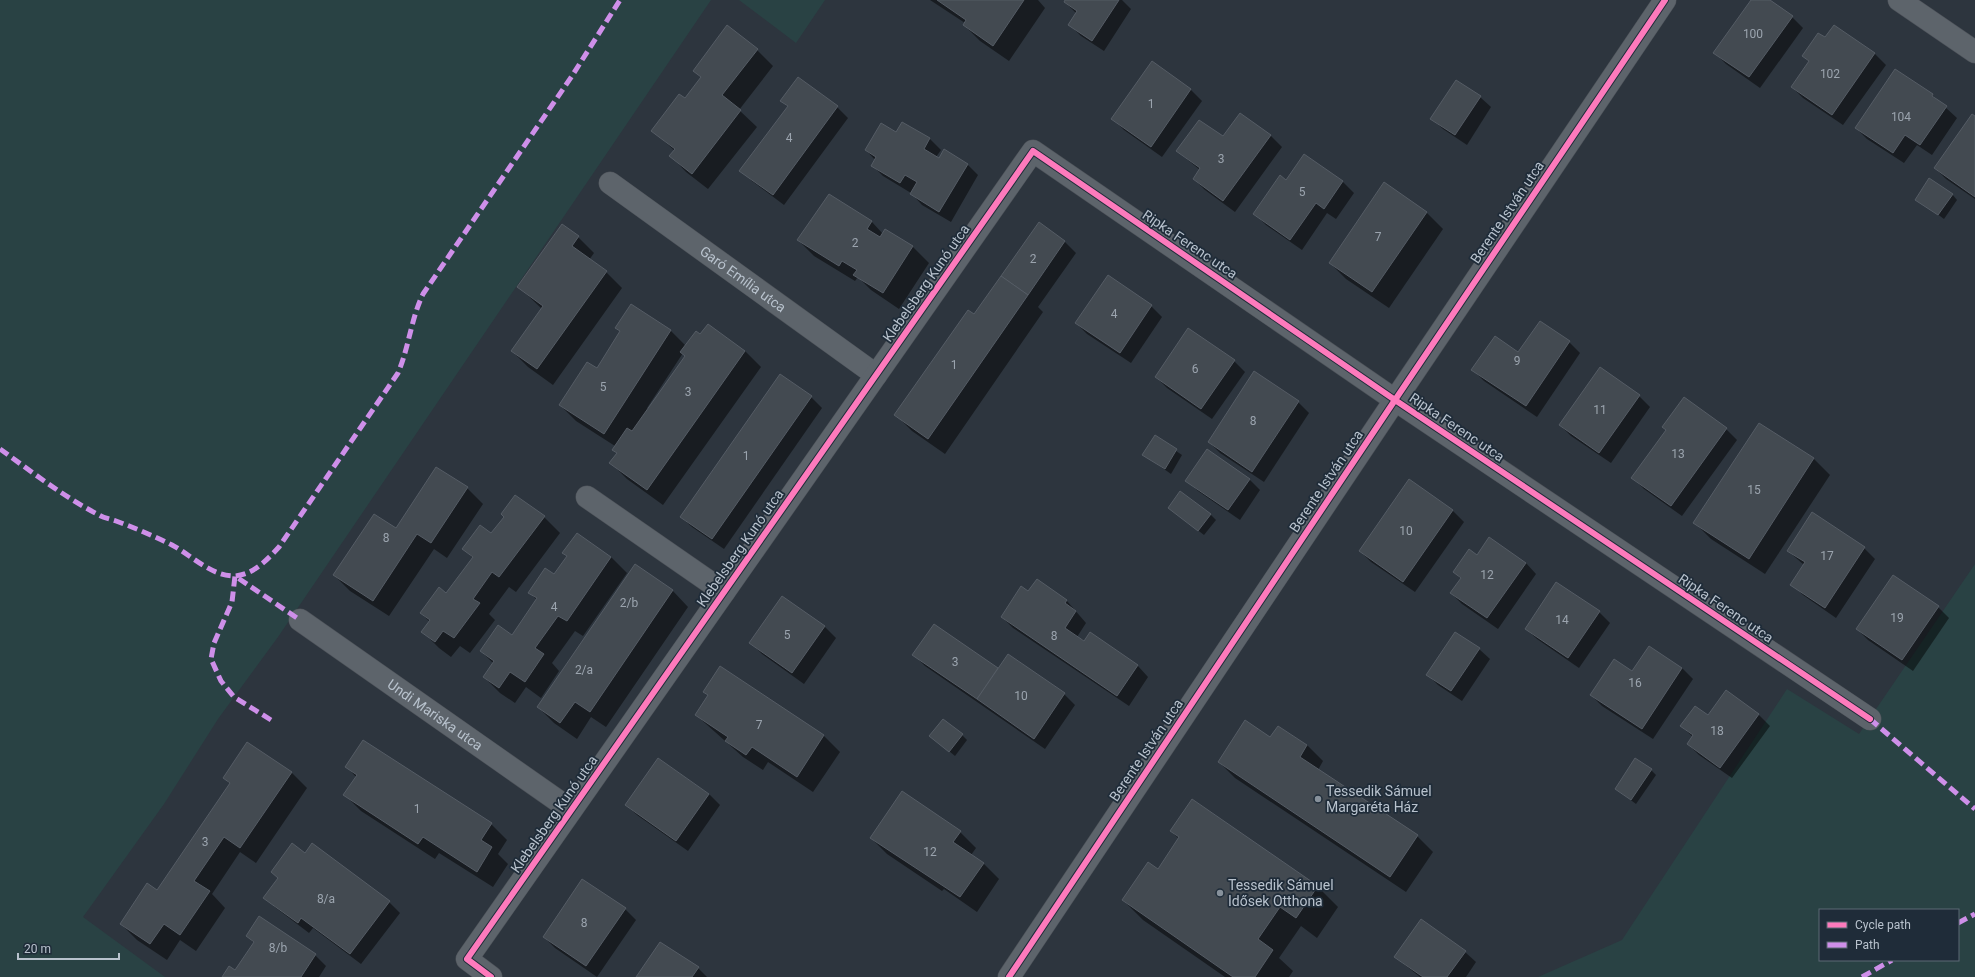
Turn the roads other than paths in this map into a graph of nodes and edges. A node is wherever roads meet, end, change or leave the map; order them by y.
1 (1665, 0) edge
2 (1899, 0) edge
3 (1975, 52) edge
4 (1033, 151) joint
5 (610, 183) dead end
6 (876, 375) junction
7 (1395, 400) junction
8 (587, 497) dead end
9 (724, 592) junction
10 (300, 620) dead end
11 (1870, 719) dead end
12 (571, 810) junction
13 (491, 977) edge
14 (1009, 977) edge

1 - 7 street, Berente István utca
2 - 3 street
4 - 6 street, Klebelsberg Kunó utca
4 - 7 street, Ripka Ferenc utca
5 - 6 street, Garó Emília utca
6 - 9 street, Klebelsberg Kunó utca
7 - 11 street, Ripka Ferenc utca
7 - 14 street, Berente István utca
8 - 9 street
9 - 12 street, Klebelsberg Kunó utca
10 - 12 street, Undi Mariska utca
12 - 13 street, Klebelsberg Kunó utca

